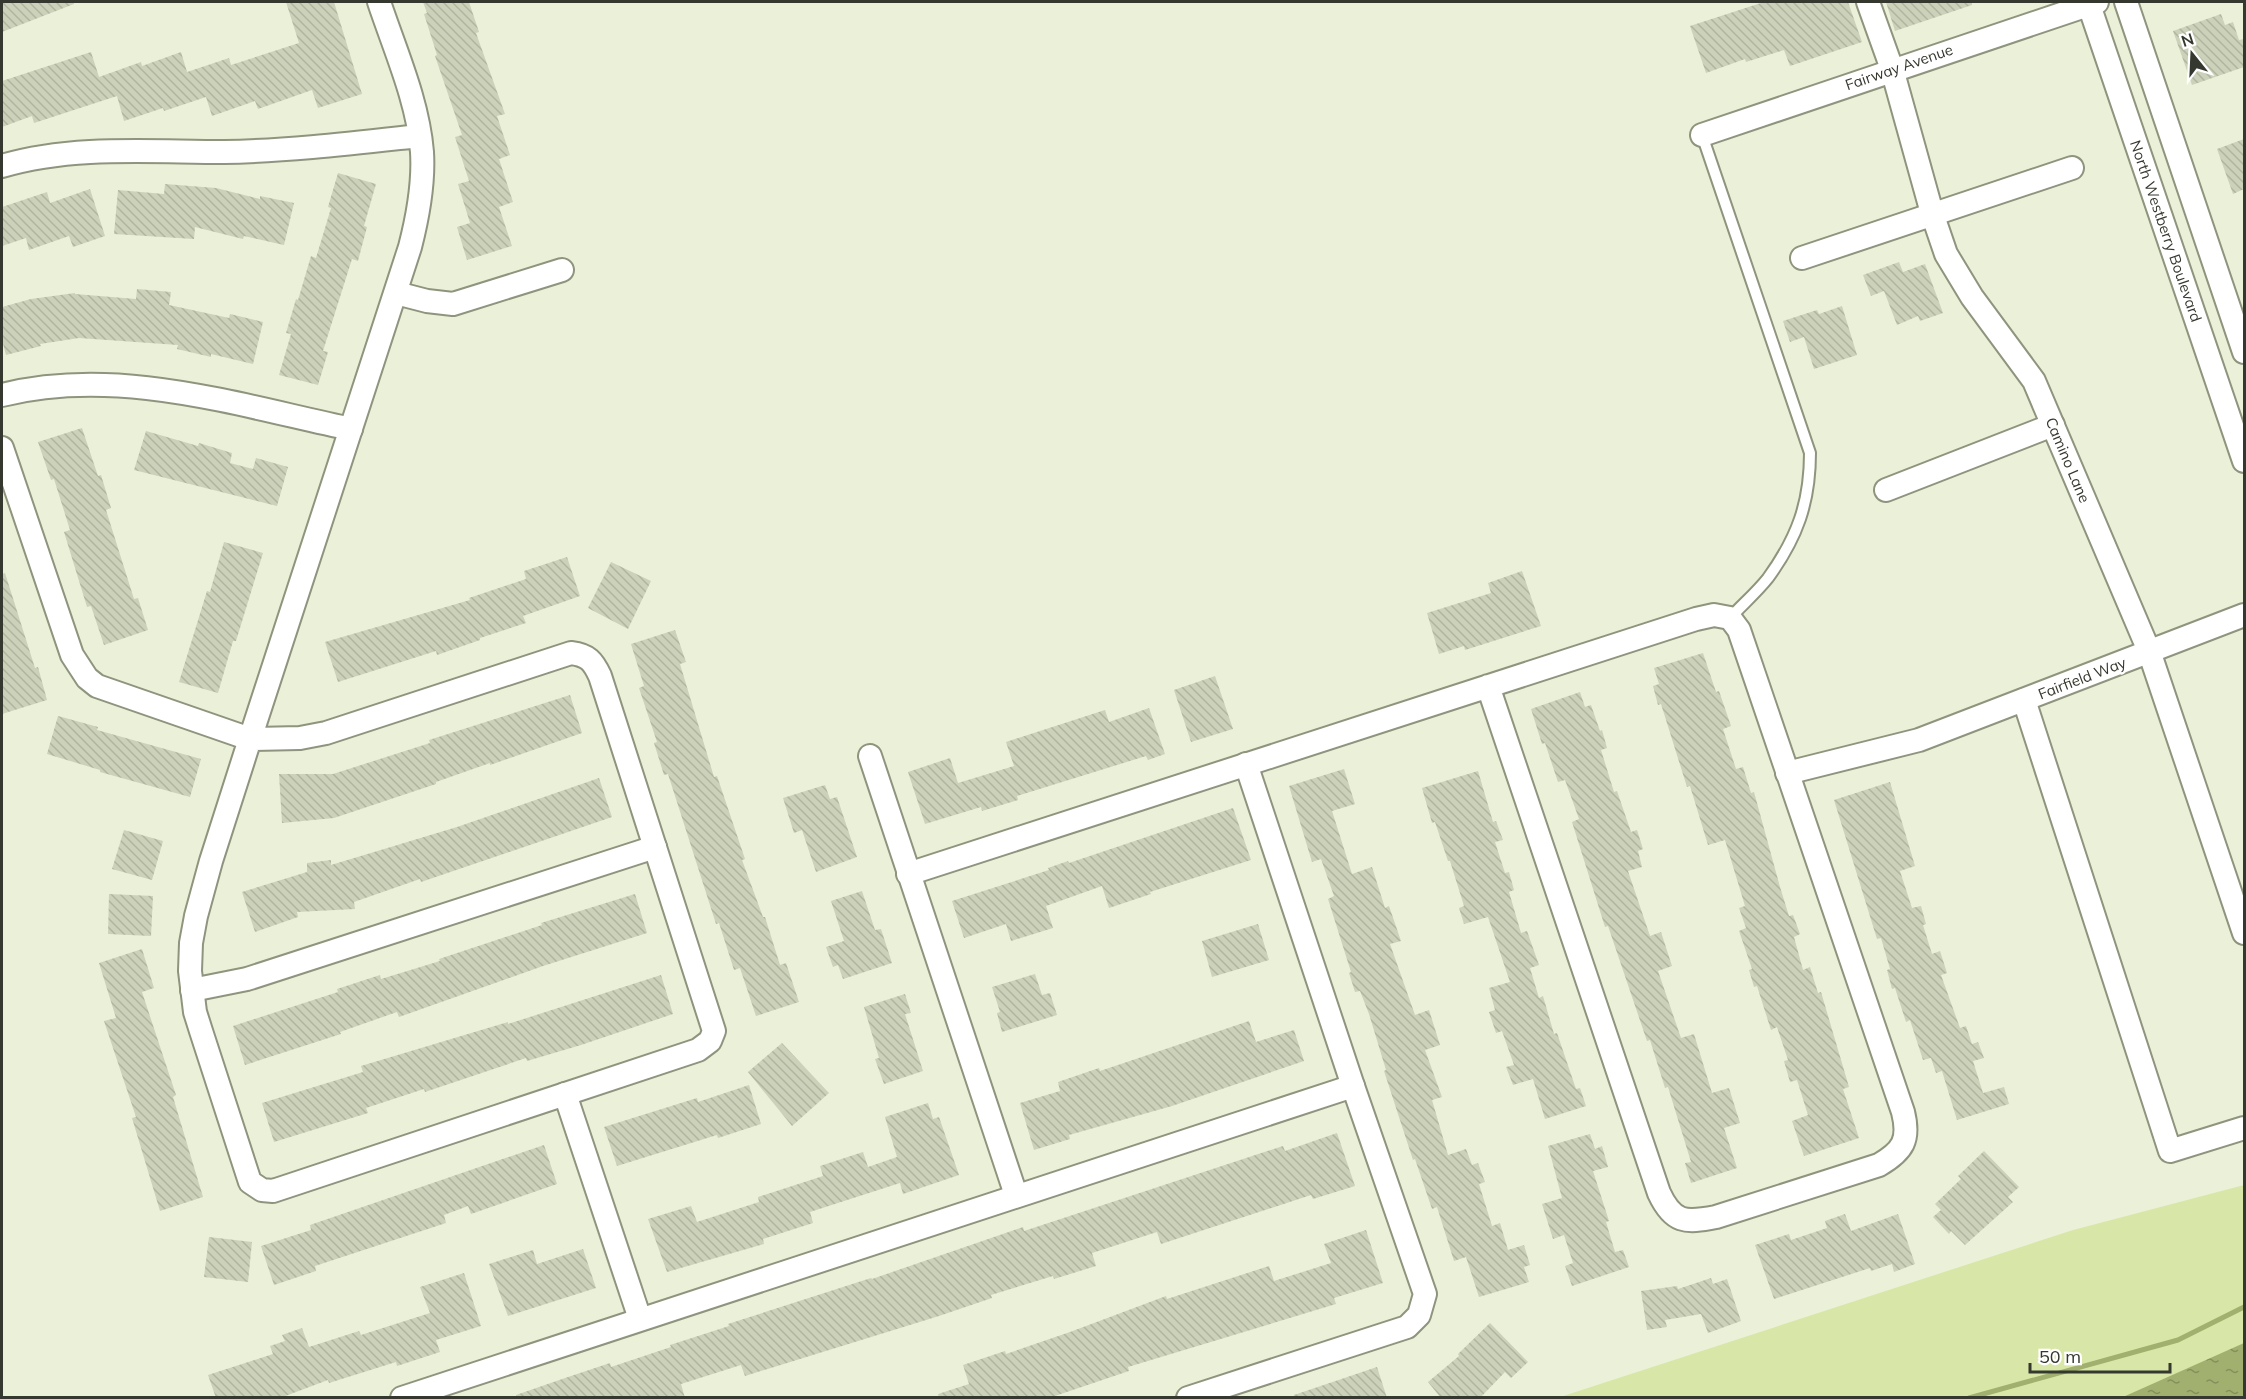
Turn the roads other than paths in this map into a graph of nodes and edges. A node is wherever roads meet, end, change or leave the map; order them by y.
1 (379, 2) edge
2 (1868, 2) edge
3 (2091, 2) edge
4 (2126, 2) edge
5 (1892, 69) junction
6 (1702, 135) joint
7 (420, 136) junction
8 (2, 166) edge
9 (2072, 168) dead end
10 (1932, 213) junction
11 (1802, 258) dead end
12 (562, 270) dead end
13 (396, 292) junction
14 (2244, 352) edge
15 (2, 395) edge
16 (2053, 424) junction
17 (351, 429) junction
18 (2, 448) edge
19 (2244, 461) edge
20 (1886, 490) dead end
21 (2244, 615) edge
22 (1730, 618) junction
23 (2149, 651) junction
24 (1488, 686) junction
25 (2024, 700) junction
26 (250, 739) junction
27 (870, 756) dead end
28 (1246, 764) junction
29 (1787, 773) junction
30 (655, 847) junction
31 (908, 873) junction
32 (2244, 933) edge
33 (192, 990) junction
34 (1353, 1086) junction
35 (565, 1094) junction
36 (2244, 1128) edge
37 (1016, 1196) junction
38 (640, 1319) junction
39 (402, 1398) edge
40 (1188, 1398) edge

1 - 7 street
2 - 5 street, Camino Lane
3 - 5 street, Fairway Avenue
3 - 19 street, North Westberry Boulevard
4 - 14 street
5 - 6 street, Fairway Avenue
5 - 10 street, Camino Lane
6 - 22 lane
7 - 8 street
7 - 13 street
9 - 10 street
10 - 11 street
10 - 16 street, Camino Lane
12 - 13 street
13 - 17 street
15 - 17 street
16 - 20 street
16 - 23 street, Camino Lane
17 - 26 street
18 - 26 street
21 - 23 street, Fairfield Way
22 - 24 street
22 - 29 street
23 - 25 street, Fairfield Way
23 - 32 street, Camino Lane
24 - 28 street
24 - 29 street
25 - 29 street, Fairfield Way
25 - 36 street
26 - 30 street
26 - 33 street
27 - 31 street
28 - 31 street
28 - 34 street
30 - 33 street
30 - 35 street
31 - 37 street
33 - 35 street
34 - 37 street
34 - 40 street
35 - 38 street
37 - 38 street
38 - 39 street

